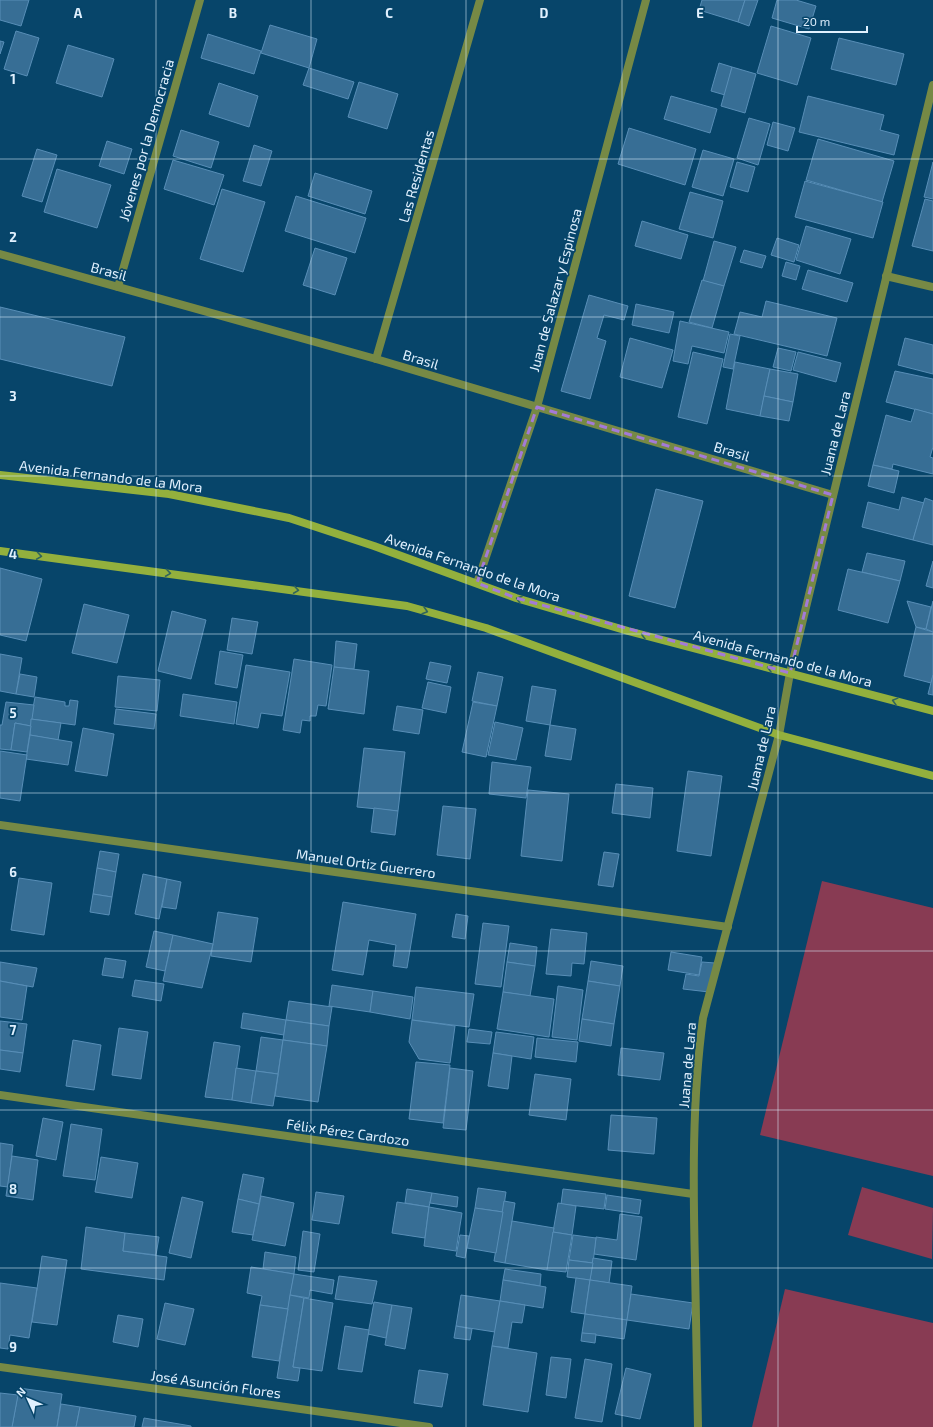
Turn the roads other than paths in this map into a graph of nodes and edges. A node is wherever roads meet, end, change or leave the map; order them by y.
1 (200, 0) edge
2 (480, 0) edge
3 (646, 0) edge
4 (933, 84) edge
5 (0, 254) edge
6 (886, 276) junction
7 (118, 287) junction
8 (933, 287) edge
9 (376, 359) junction
10 (537, 407) junction
11 (0, 475) edge
12 (833, 495) junction
13 (0, 551) edge
14 (477, 583) junction
15 (790, 673) junction
16 (933, 711) edge
17 (779, 735) junction
18 (933, 776) edge
19 (0, 825) edge
20 (728, 927) junction
21 (0, 1095) edge
22 (693, 1194) junction
23 (0, 1366) edge
24 (429, 1427) edge
25 (698, 1427) edge

1 - 7 street, Jóvenes por la Democracia
2 - 9 street, Las Residentas
3 - 10 street, Juan de Salazar y Espinosa
4 - 6 street, Juana de Lara
5 - 7 street, Brasil
6 - 8 street
6 - 12 street, Juana de Lara
7 - 9 street, Brasil
9 - 10 street, Brasil
10 - 12 street, Brasil
10 - 14 street, Juan de Salazar y Espinosa
11 - 14 main road, Avenida Fernando de la Mora
12 - 15 street, Juana de Lara
13 -> 17 main road
15 -> 14 main road, Avenida Fernando de la Mora
16 -> 15 main road, Avenida Fernando de la Mora
15 - 17 street, Juana de Lara
17 - 18 main road
17 - 20 street, Juana de Lara
19 - 20 street, Manuel Ortiz Guerrero
20 - 22 street, Juana de Lara
21 - 22 street, Félix Pérez Cardozo
22 - 25 street, Juana de Lara
23 - 24 street, José Asunción Flores

